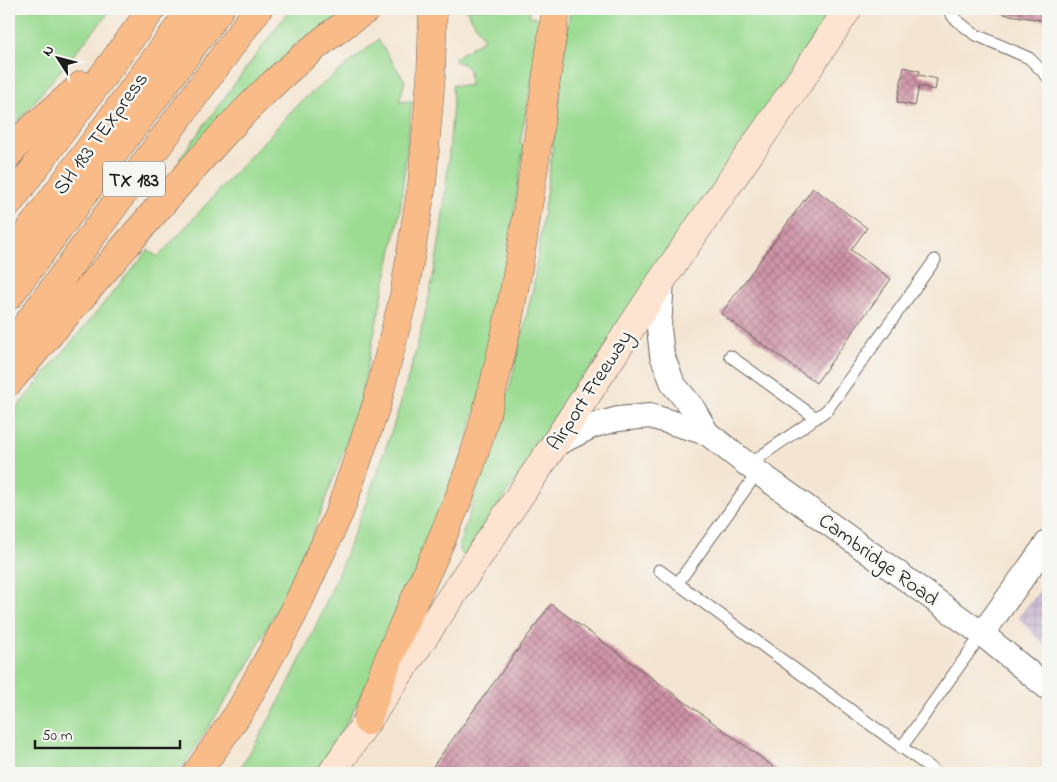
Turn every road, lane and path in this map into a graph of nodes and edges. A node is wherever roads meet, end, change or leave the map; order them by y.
1 (152, 9) edge
2 (192, 9) edge
3 (220, 9) edge
4 (258, 9) edge
5 (367, 9) edge
6 (433, 9) edge
7 (556, 9) edge
8 (848, 9) edge
9 (948, 9) edge
10 (121, 51) junction
11 (1048, 77) edge
12 (9, 154) edge
13 (9, 203) edge
14 (9, 258) edge
15 (935, 260) dead end
16 (662, 280) junction
17 (9, 296) edge
18 (9, 349) edge
19 (730, 356) dead end
20 (9, 382) edge
21 (816, 418) junction
22 (707, 433) junction
23 (554, 445) junction
24 (753, 468) junction
25 (1048, 542) edge
26 (659, 570) dead end
27 (677, 584) junction
28 (982, 634) junction
29 (1048, 688) edge
30 (367, 721) junction
31 (901, 748) junction
32 (197, 773) edge
33 (332, 773) edge
34 (937, 773) edge

1 - 10 highway
2 - 14 highway, SH 183 TEXpress
3 - 17 highway, SH 183 TEXpress
4 - 18 highway, TX 183
5 - 20 highway
6 - 32 highway
7 - 30 highway
8 - 16 main road, Airport Freeway
9 - 11 lane
10 - 12 highway
10 - 13 highway
15 - 21 lane
16 - 22 street, Cambridge Road
16 - 23 main road, Airport Freeway
19 - 21 lane
21 - 24 lane
22 - 23 street, Cambridge Road
22 - 24 street, Cambridge Road
23 - 30 main road, Airport Freeway
24 - 27 lane
24 - 28 street, Cambridge Road
25 - 28 street
26 - 27 lane
27 - 31 lane
28 - 29 street, Cambridge Road
28 - 31 lane
30 - 33 main road, Airport Freeway
31 - 34 lane

